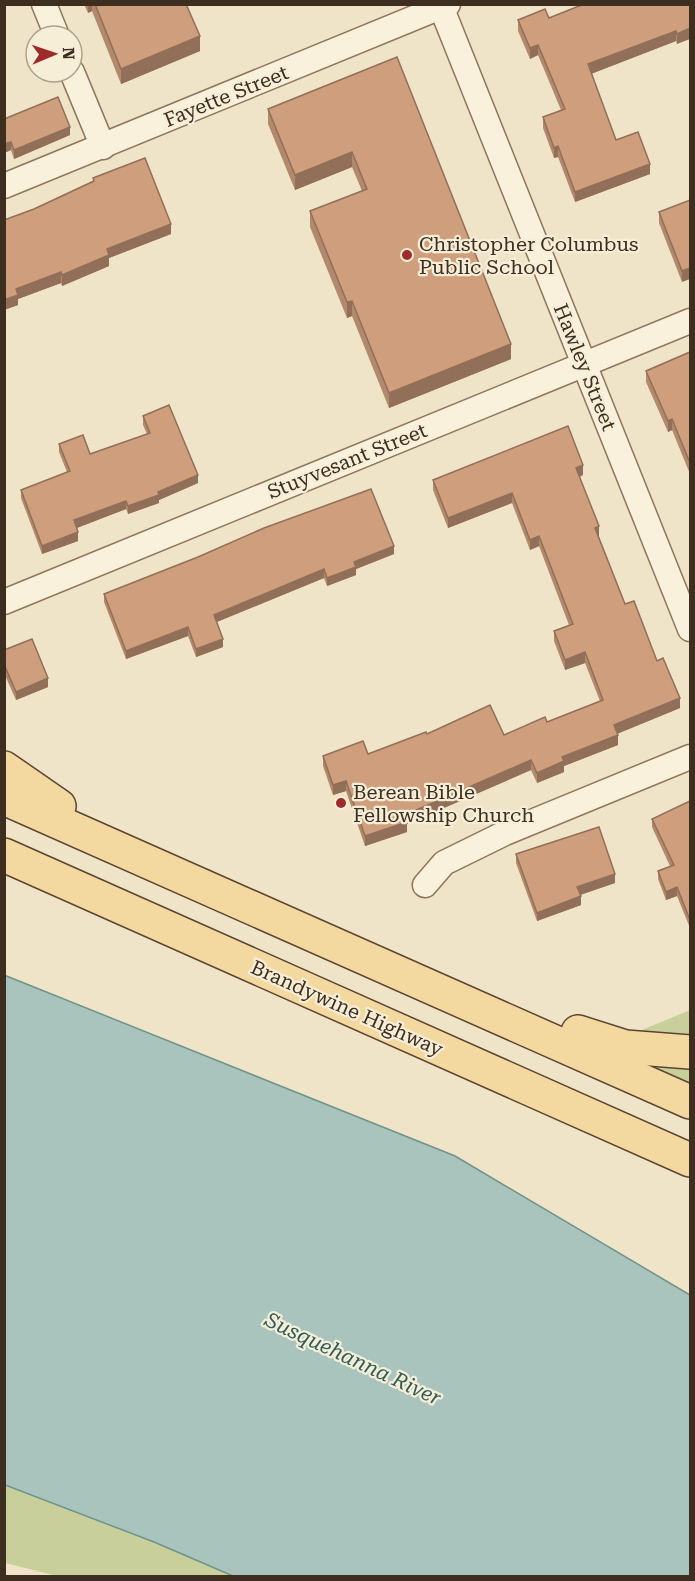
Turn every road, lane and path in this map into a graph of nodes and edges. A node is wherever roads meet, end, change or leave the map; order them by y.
1 (44, 4) edge
2 (443, 5) edge
3 (52, 24) edge
4 (77, 84) edge
5 (102, 147) junction
6 (4, 186) edge
7 (690, 321) edge
8 (584, 364) junction
9 (4, 602) edge
10 (690, 629) edge
11 (690, 757) edge
12 (4, 768) edge
13 (4, 798) edge
14 (4, 855) edge
15 (171, 872) junction
16 (425, 885) dead end
17 (404, 975) junction
18 (690, 1052) edge
19 (690, 1102) edge
20 (601, 1120) junction
21 (690, 1160) edge
22 (690, 1174) edge

1 - 3 street
2 - 5 street, Fayette Street
2 - 8 street, Hawley Street
4 - 5 street
5 - 6 street, Fayette Street
7 - 8 street, Stuyvesant Street
8 - 9 street, Stuyvesant Street
8 - 10 street, Hawley Street
11 - 16 street
12 - 15 main road
13 - 15 main road
14 - 20 main road, Brandywine Highway
15 - 17 main road
17 - 18 main road
17 - 19 main road
20 - 21 main road, Brandywine Highway
20 - 22 main road

